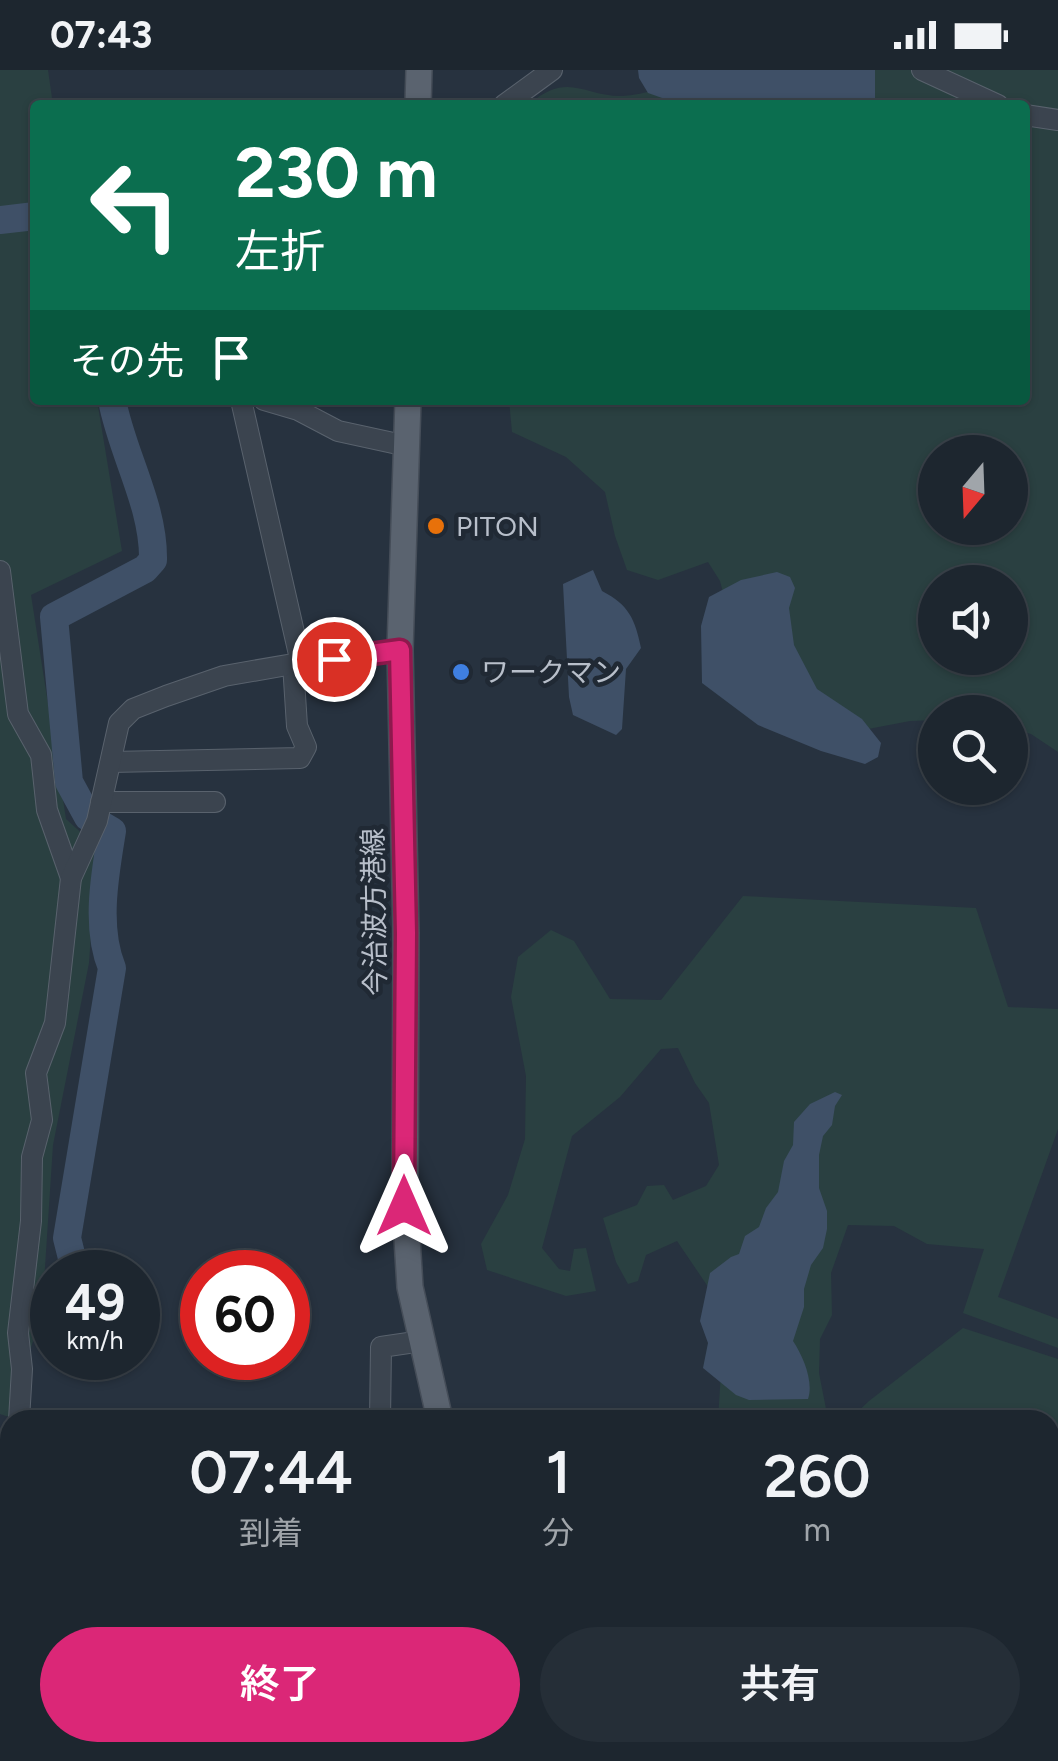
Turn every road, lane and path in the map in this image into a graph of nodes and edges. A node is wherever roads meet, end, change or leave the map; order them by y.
1 (418, 70) edge
2 (552, 70) edge
3 (922, 70) edge
4 (418, 100) edge
5 (511, 100) edge
6 (987, 100) edge
7 (1030, 116) edge
8 (1058, 120) edge
9 (242, 405) edge
10 (281, 405) edge
11 (408, 405) edge
12 (407, 446) junction
13 (0, 571) edge
14 (400, 650) junction
15 (297, 663) junction
16 (110, 762) junction
17 (101, 802) junction
18 (215, 802) dead end
19 (71, 878) junction
20 (422, 1341) junction
21 (20, 1410) edge
22 (380, 1410) edge
23 (438, 1410) edge

1 - 4 main road
2 - 5 street
3 - 6 street
7 - 8 street
9 - 15 street
10 - 12 street
11 - 12 main road, 今治波方港線
12 - 14 main road, 今治波方港線
13 - 19 street
14 - 15 street
14 - 20 main road, 今治波方港線
15 - 16 street
15 - 16 street
16 - 17 street
17 - 18 street
17 - 19 street
19 - 21 street
20 - 22 street
20 - 23 main road, 今治波方港線

